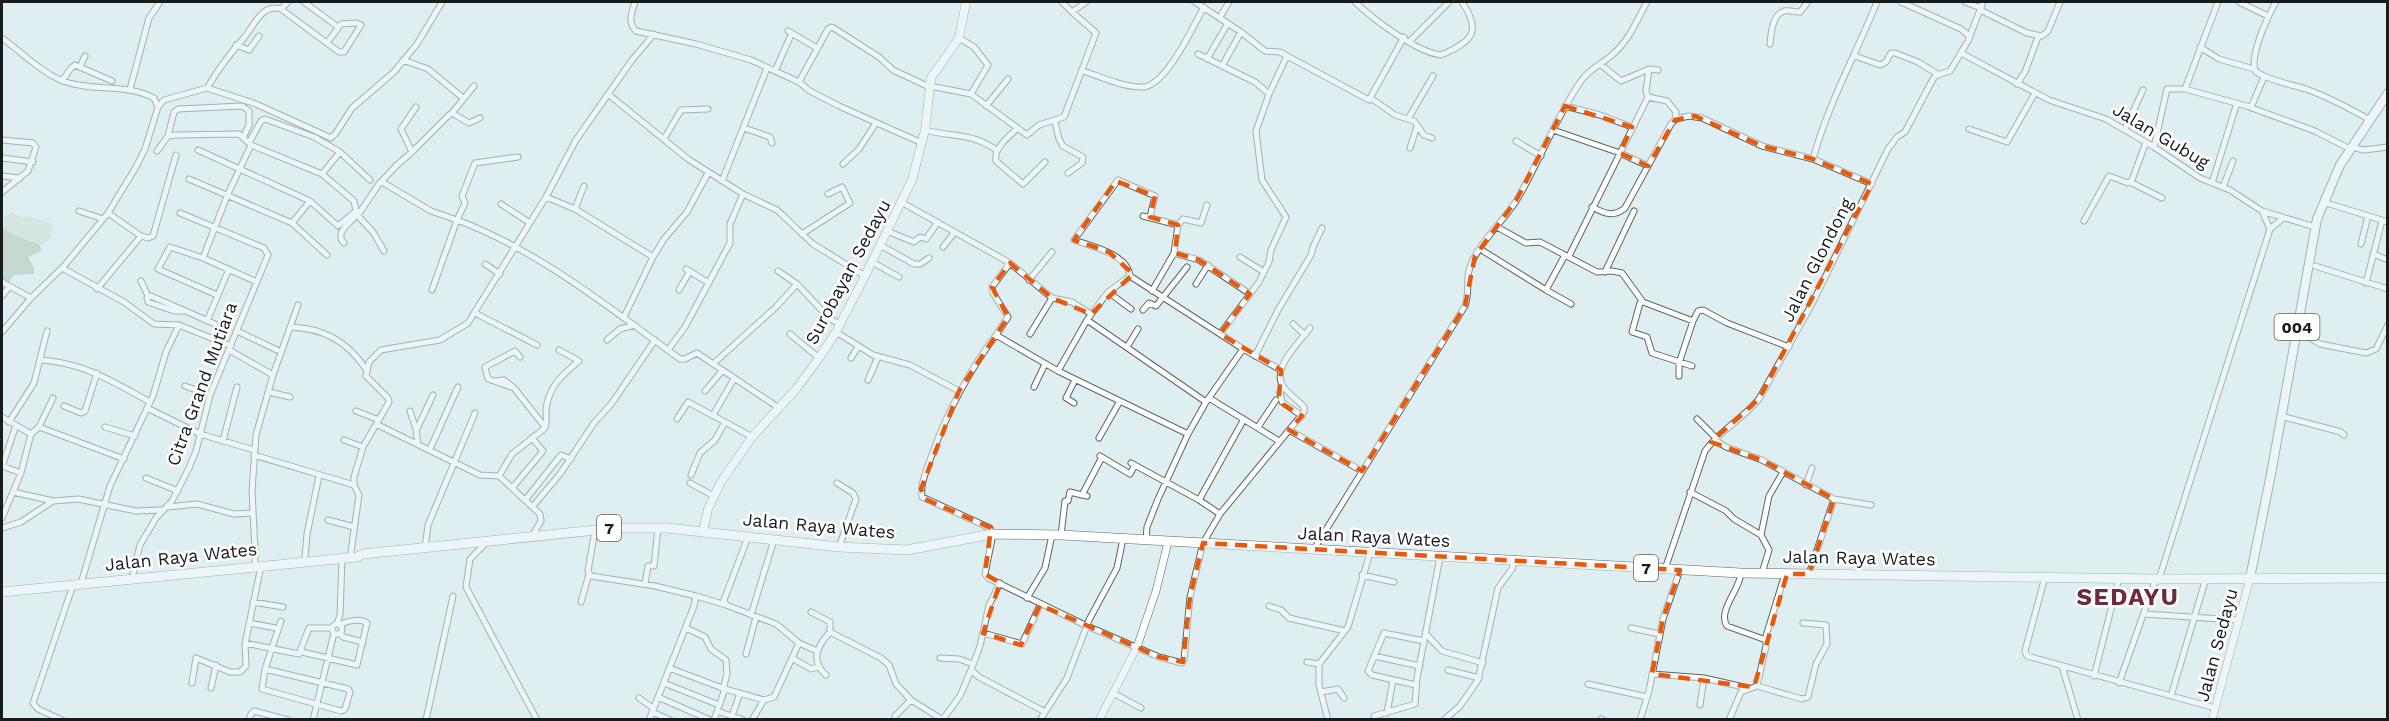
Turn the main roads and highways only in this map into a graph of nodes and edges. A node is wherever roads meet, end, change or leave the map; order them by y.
1 (966, 2) edge
2 (2388, 93) edge
3 (703, 532) junction
4 (363, 554) junction
5 (256, 558) junction
6 (2250, 578) junction
7 (2388, 578) edge
8 (2, 590) edge

1 - 3 main road, Surobayan Sedayu
2 - 6 main road, 004
3 - 4 highway, Jalan Raya Wates / 7
3 - 6 highway, Jalan Raya Wates / 7
4 - 5 highway, Jalan Raya Wates / 7
4 - 5 highway, Jalan Raya Wates
5 - 8 highway, Jalan Raya Wates
5 - 8 highway, Jalan Raya Wates / 7
6 - 7 highway, Jalan Raya Wates / 7

